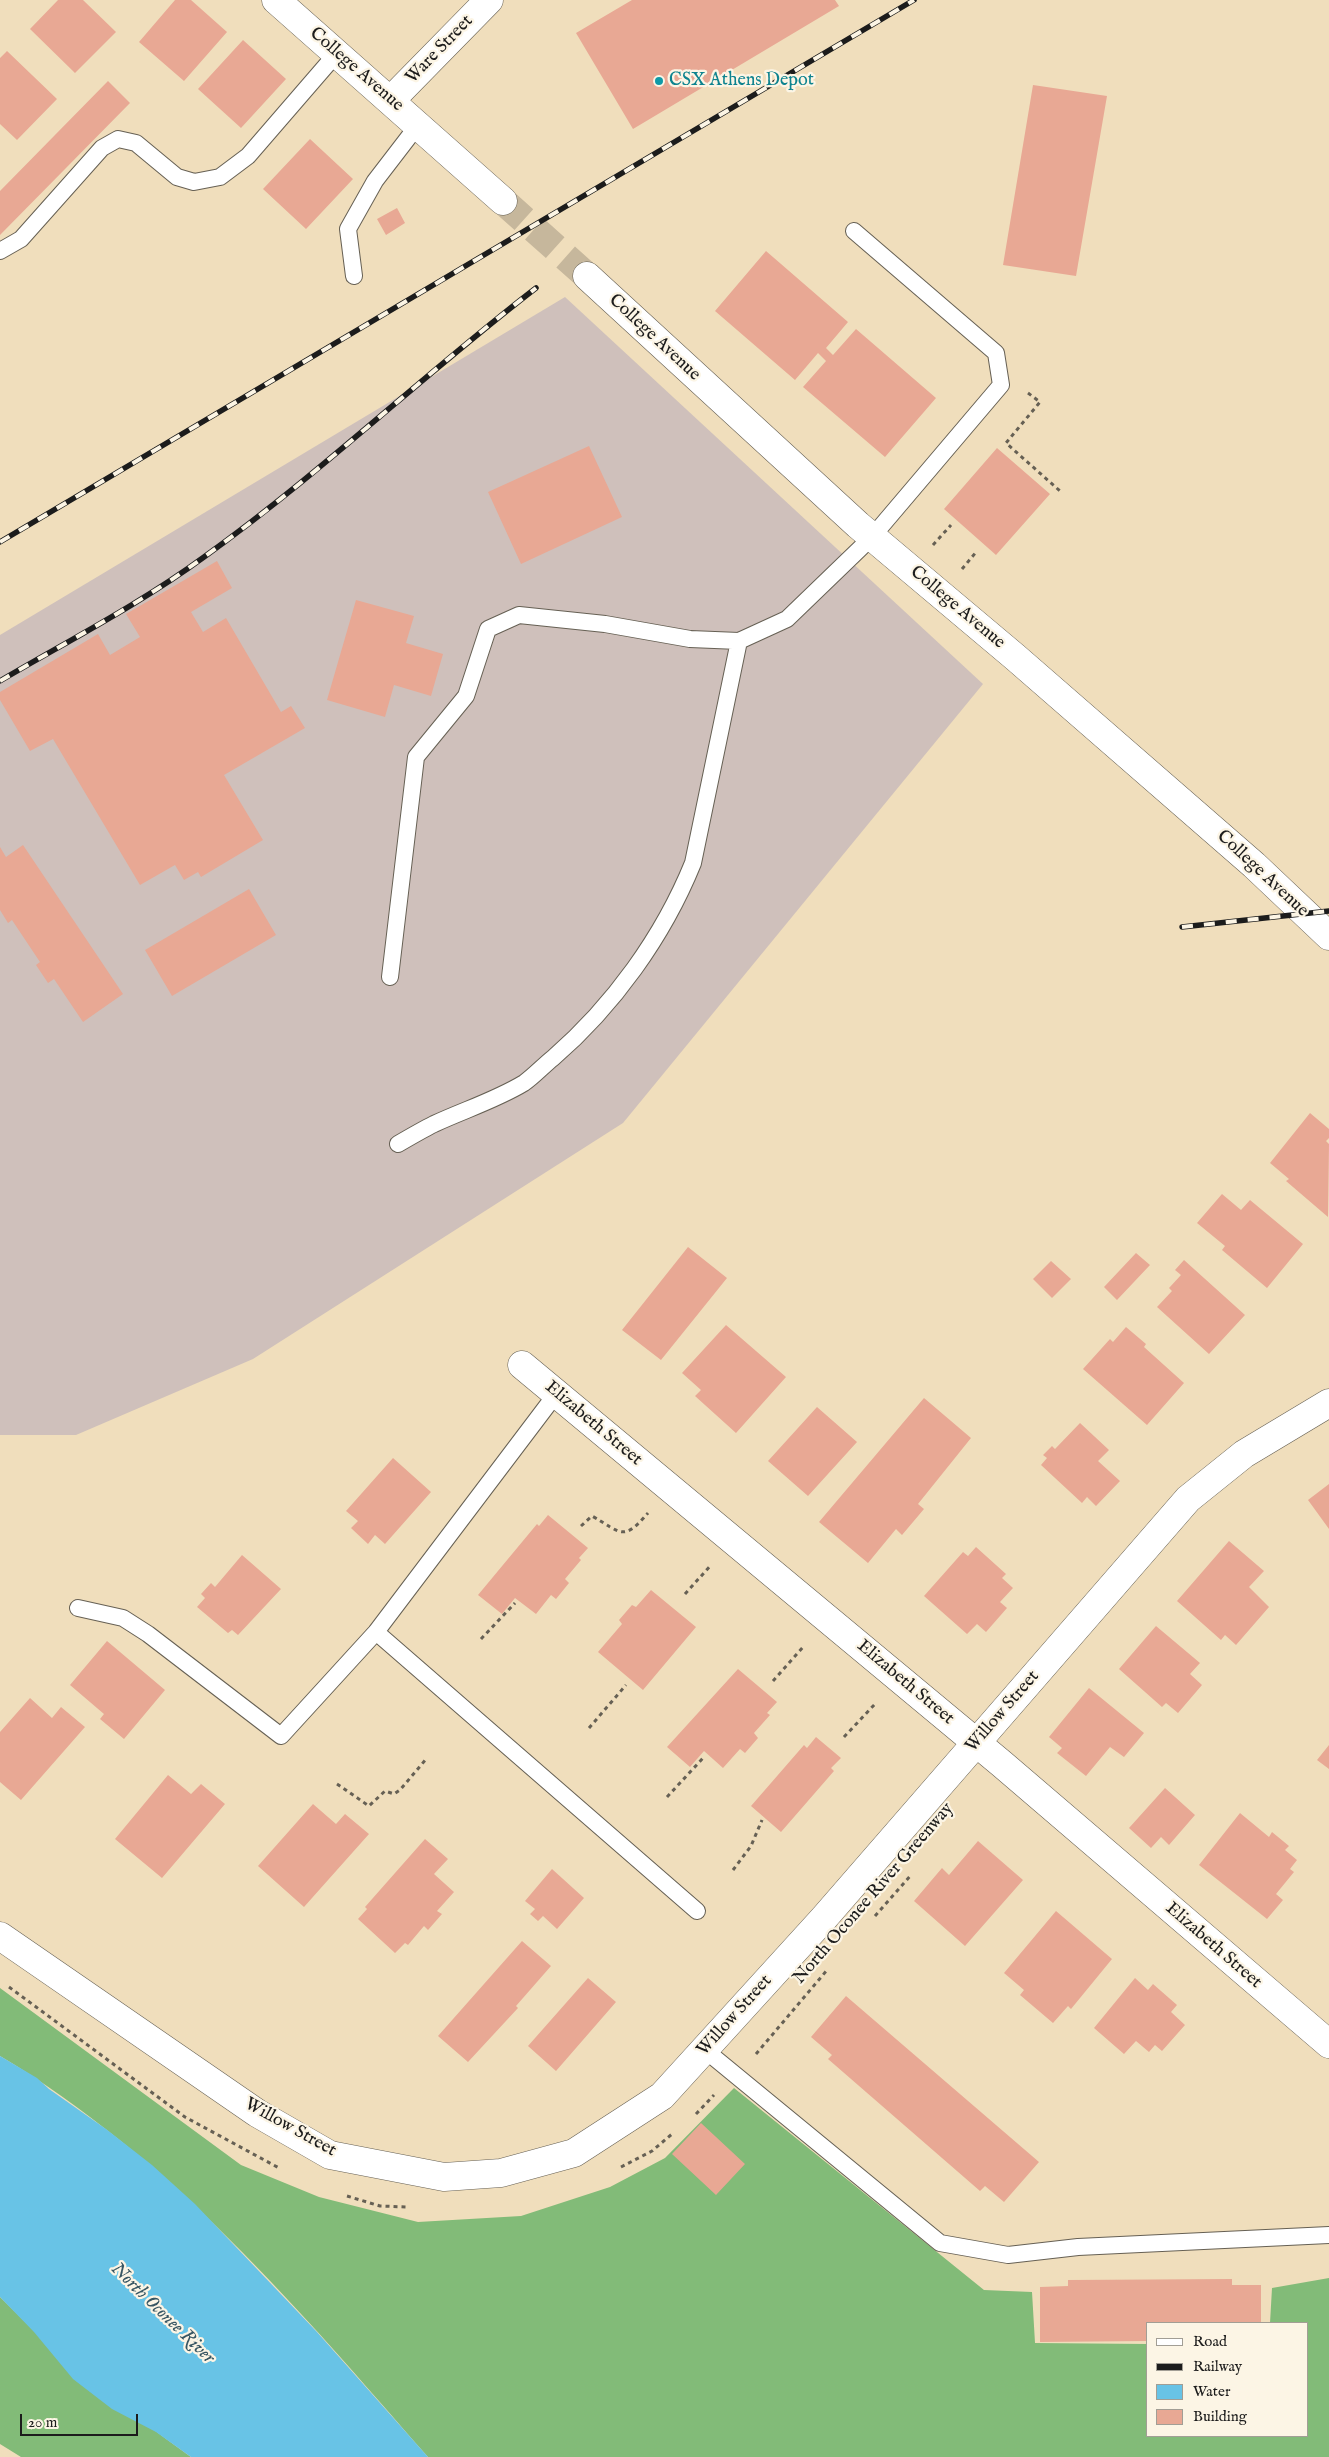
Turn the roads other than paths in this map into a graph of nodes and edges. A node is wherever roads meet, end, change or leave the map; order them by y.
1 (276, 0) edge
2 (489, 0) edge
3 (337, 53) junction
4 (390, 100) junction
5 (418, 125) junction
6 (503, 201) tunnel mouth
7 (854, 231) dead end
8 (0, 250) edge
9 (354, 276) dead end
10 (587, 276) tunnel mouth
11 (872, 537) junction
12 (739, 641) junction
13 (1329, 936) edge
14 (390, 977) dead end
15 (398, 1144) dead end
16 (522, 1365) dead end
17 (556, 1394) junction
18 (1329, 1402) edge
19 (78, 1608) dead end
20 (376, 1632) junction
21 (976, 1743) junction
22 (697, 1911) dead end
23 (0, 1936) edge
24 (1329, 2044) edge
25 (705, 2050) junction
26 (1329, 2235) edge

1 - 3 street, College Avenue
2 - 4 street, Ware Street
3 - 4 street, College Avenue
3 - 8 lane
4 - 5 street, College Avenue
5 - 6 street, College Avenue
5 - 9 lane
7 - 11 lane
10 - 11 street, College Avenue
11 - 12 lane
11 - 13 street, College Avenue
12 - 14 lane
12 - 15 lane
16 - 17 street, Elizabeth Street
17 - 20 lane
17 - 21 street, Elizabeth Street
18 - 21 street, Willow Street
19 - 20 lane
20 - 22 lane
21 - 24 street, Elizabeth Street
21 - 25 street, Willow Street
23 - 25 street, Willow Street
25 - 26 lane

